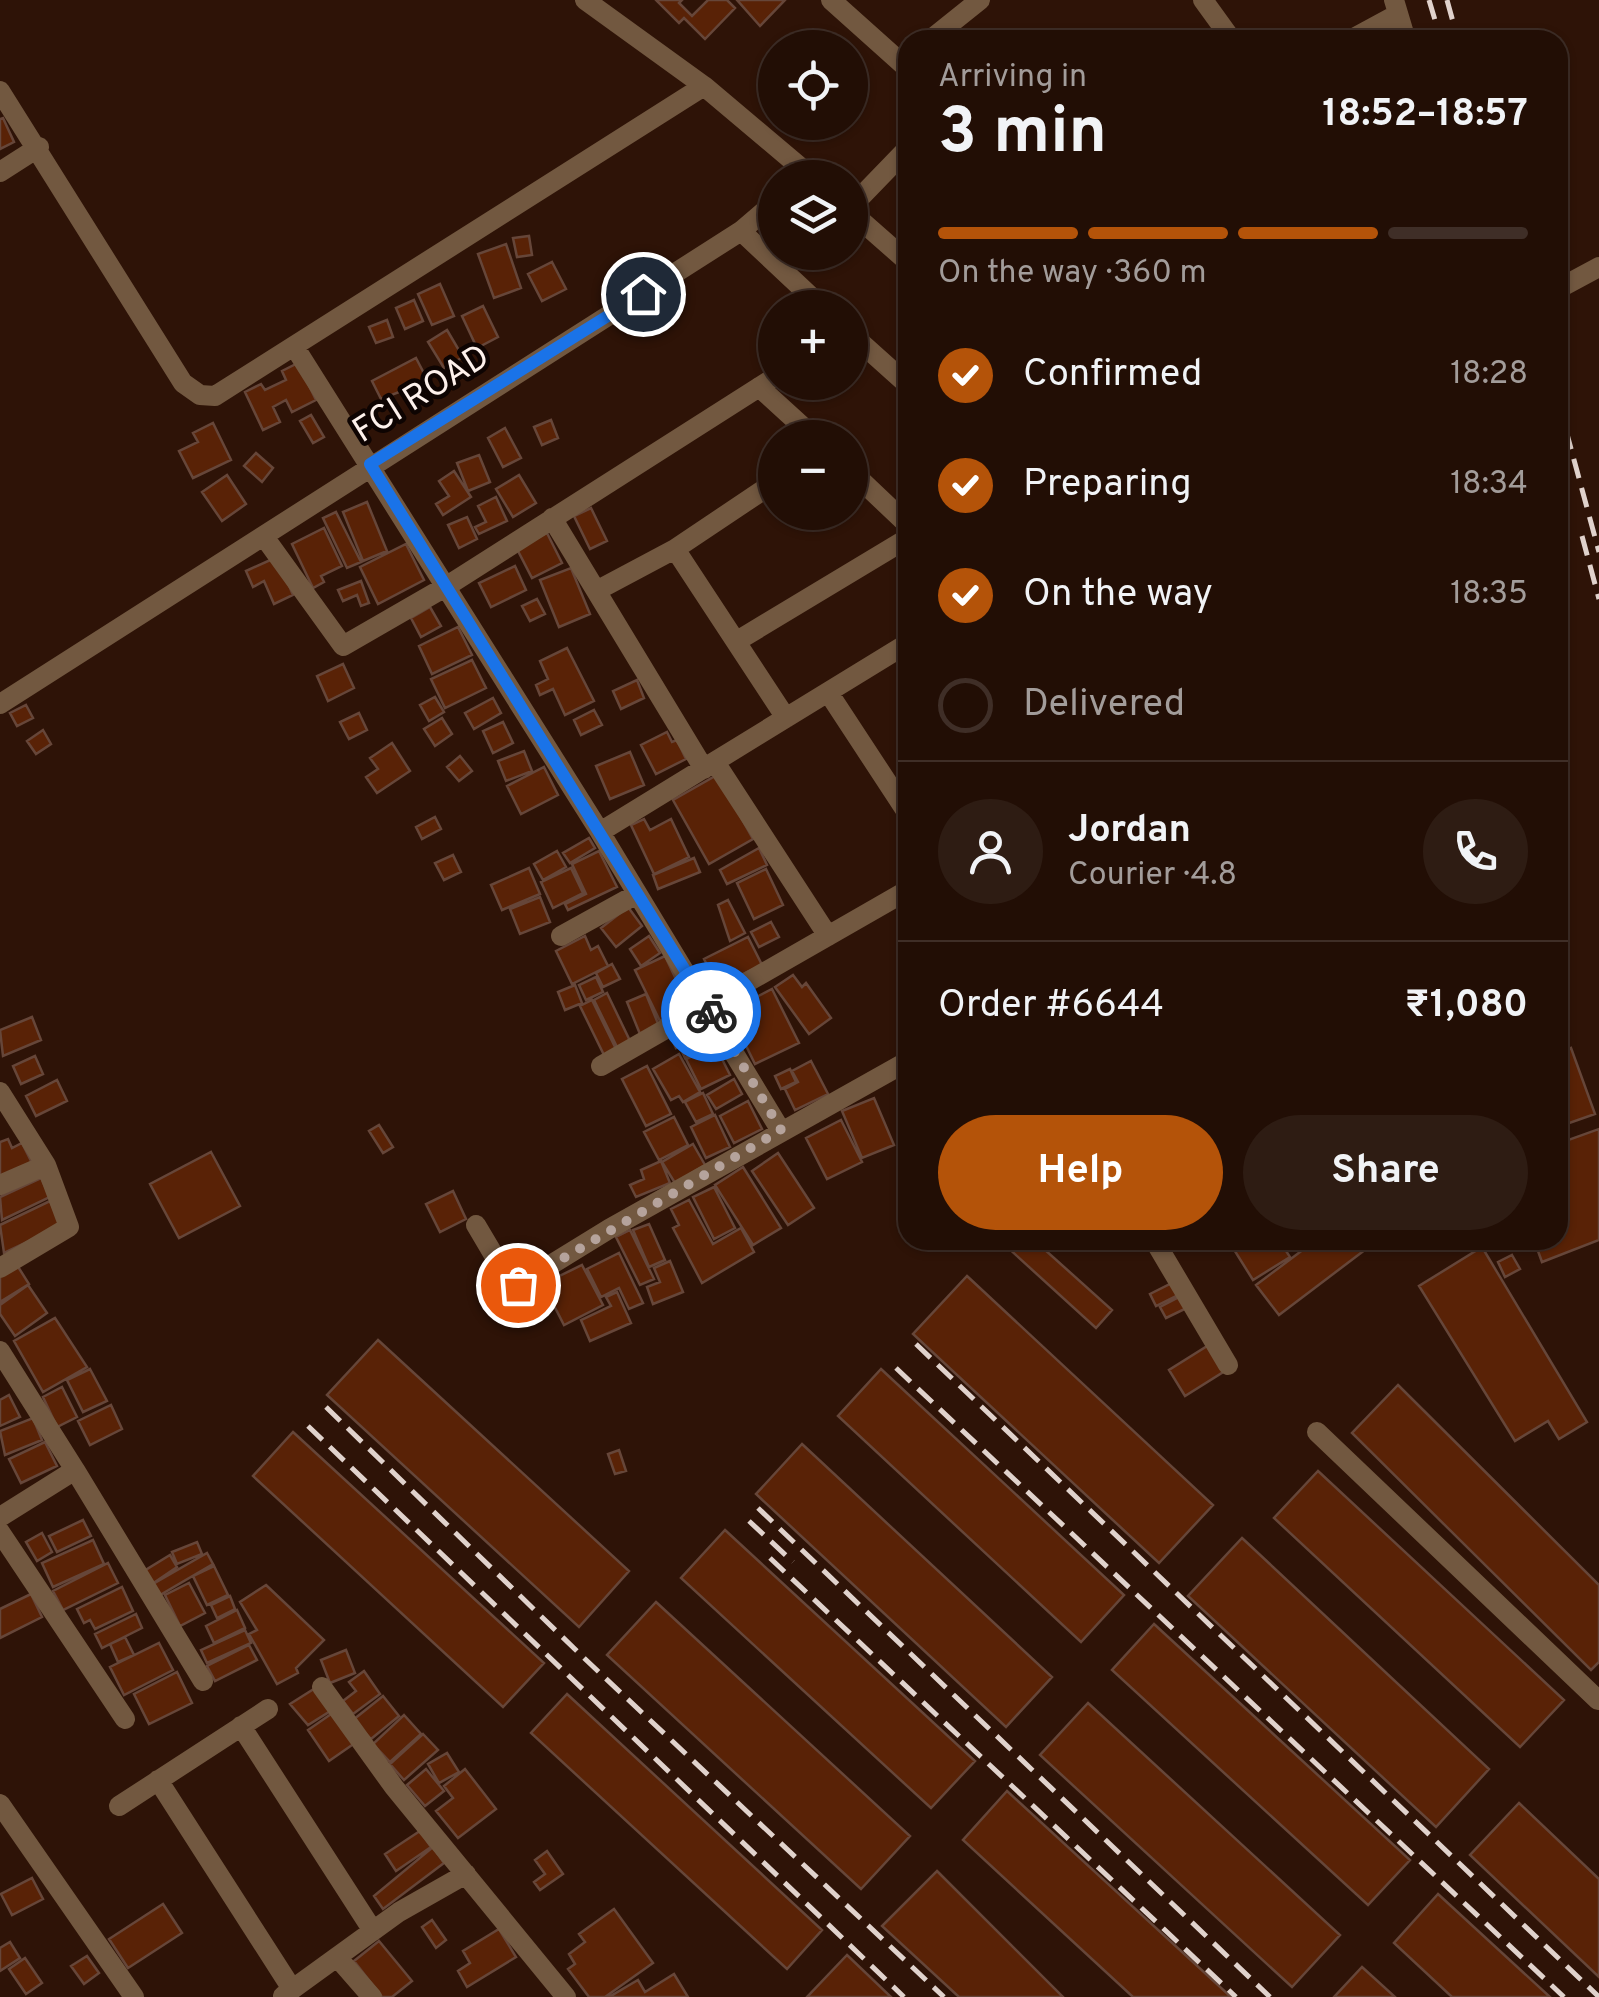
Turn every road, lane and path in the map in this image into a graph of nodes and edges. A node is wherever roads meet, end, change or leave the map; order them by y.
1 (585, 0) edge
2 (832, 0) edge
3 (980, 0) edge
4 (1203, 0) edge
5 (1396, 7) edge
6 (942, 30) edge
7 (1225, 30) edge
8 (1364, 30) edge
9 (898, 58) edge
10 (704, 86) junction
11 (0, 91) edge
12 (38, 146) junction
13 (898, 159) edge
14 (790, 160) edge
15 (0, 172) edge
16 (868, 191) edge
17 (758, 217) edge
18 (870, 228) joint
19 (742, 231) junction
20 (898, 243) edge
21 (898, 253) edge
22 (1599, 267) edge
23 (1568, 284) edge
24 (803, 290) edge
25 (294, 346) junction
26 (868, 349) edge
27 (898, 375) edge
28 (758, 388) edge
29 (783, 400) edge
30 (800, 420) edge
31 (370, 464) junction
32 (868, 487) edge
33 (758, 493) edge
34 (898, 516) edge
35 (552, 518) junction
36 (266, 538) junction
37 (898, 544) edge
38 (675, 549) junction
39 (447, 586) junction
40 (598, 590) junction
41 (737, 641) junction
42 (898, 650) edge
43 (828, 692) junction
44 (0, 704) edge
45 (786, 718) junction
46 (709, 766) junction
47 (898, 799) edge
48 (600, 832) junction
49 (637, 894) junction
50 (898, 896) edge
51 (561, 936) dead end
52 (828, 936) junction
53 (708, 1007) junction
54 (601, 1066) dead end
55 (898, 1066) edge
56 (0, 1092) edge
57 (781, 1130) junction
58 (46, 1165) junction
59 (0, 1185) edge
60 (476, 1225) dead end
61 (1160, 1250) edge
62 (0, 1268) edge
63 (0, 1352) edge
64 (1228, 1364) dead end
65 (1317, 1432) dead end
66 (76, 1470) junction
67 (0, 1517) edge
68 (0, 1532) edge
69 (202, 1681) dead end
70 (322, 1687) dead end
71 (1598, 1700) edge
72 (268, 1708) dead end
73 (125, 1718) dead end
74 (241, 1726) junction
75 (158, 1780) junction
76 (0, 1804) edge
77 (119, 1806) dead end
78 (466, 1874) junction
79 (373, 1931) junction
80 (337, 1957) junction
81 (286, 1993) edge
82 (134, 1997) edge
83 (372, 1997) edge
84 (566, 1997) edge

1 - 10 street
2 - 9 street
3 - 6 street
4 - 7 street
5 - 8 street
10 - 14 street
10 - 25 street
11 - 12 street
12 - 15 street
12 - 25 street
13 - 16 street
17 - 19 street, FCI ROAD
18 - 20 street
18 - 21 street
19 - 24 street
19 - 31 street, FCI ROAD
22 - 23 street
25 - 31 street
26 - 27 street
28 - 35 street
29 - 30 street
31 - 36 street, FCI ROAD
31 - 39 street
32 - 34 street
33 - 38 street
35 - 39 street
35 - 40 street
36 - 39 street
36 - 44 street, FCI ROAD
37 - 41 street
38 - 40 street
38 - 41 street
39 - 48 street
40 - 46 street
41 - 45 street
42 - 43 street
43 - 45 street
43 - 47 street
45 - 46 street
46 - 48 street
46 - 52 street
48 - 49 street
49 - 51 street
49 - 53 street
50 - 52 street
52 - 53 street
53 - 54 street
53 - 57 street
55 - 57 street
56 - 58 street
57 - 60 street
58 - 59 street
58 - 62 street
61 - 64 street
63 - 66 street
65 - 71 street
66 - 67 street
66 - 69 street
68 - 73 street
70 - 78 street
72 - 74 street
74 - 75 street
74 - 79 street
75 - 77 street
75 - 81 street
76 - 82 street
78 - 79 street
78 - 84 street
79 - 80 street
80 - 81 street
80 - 83 street

